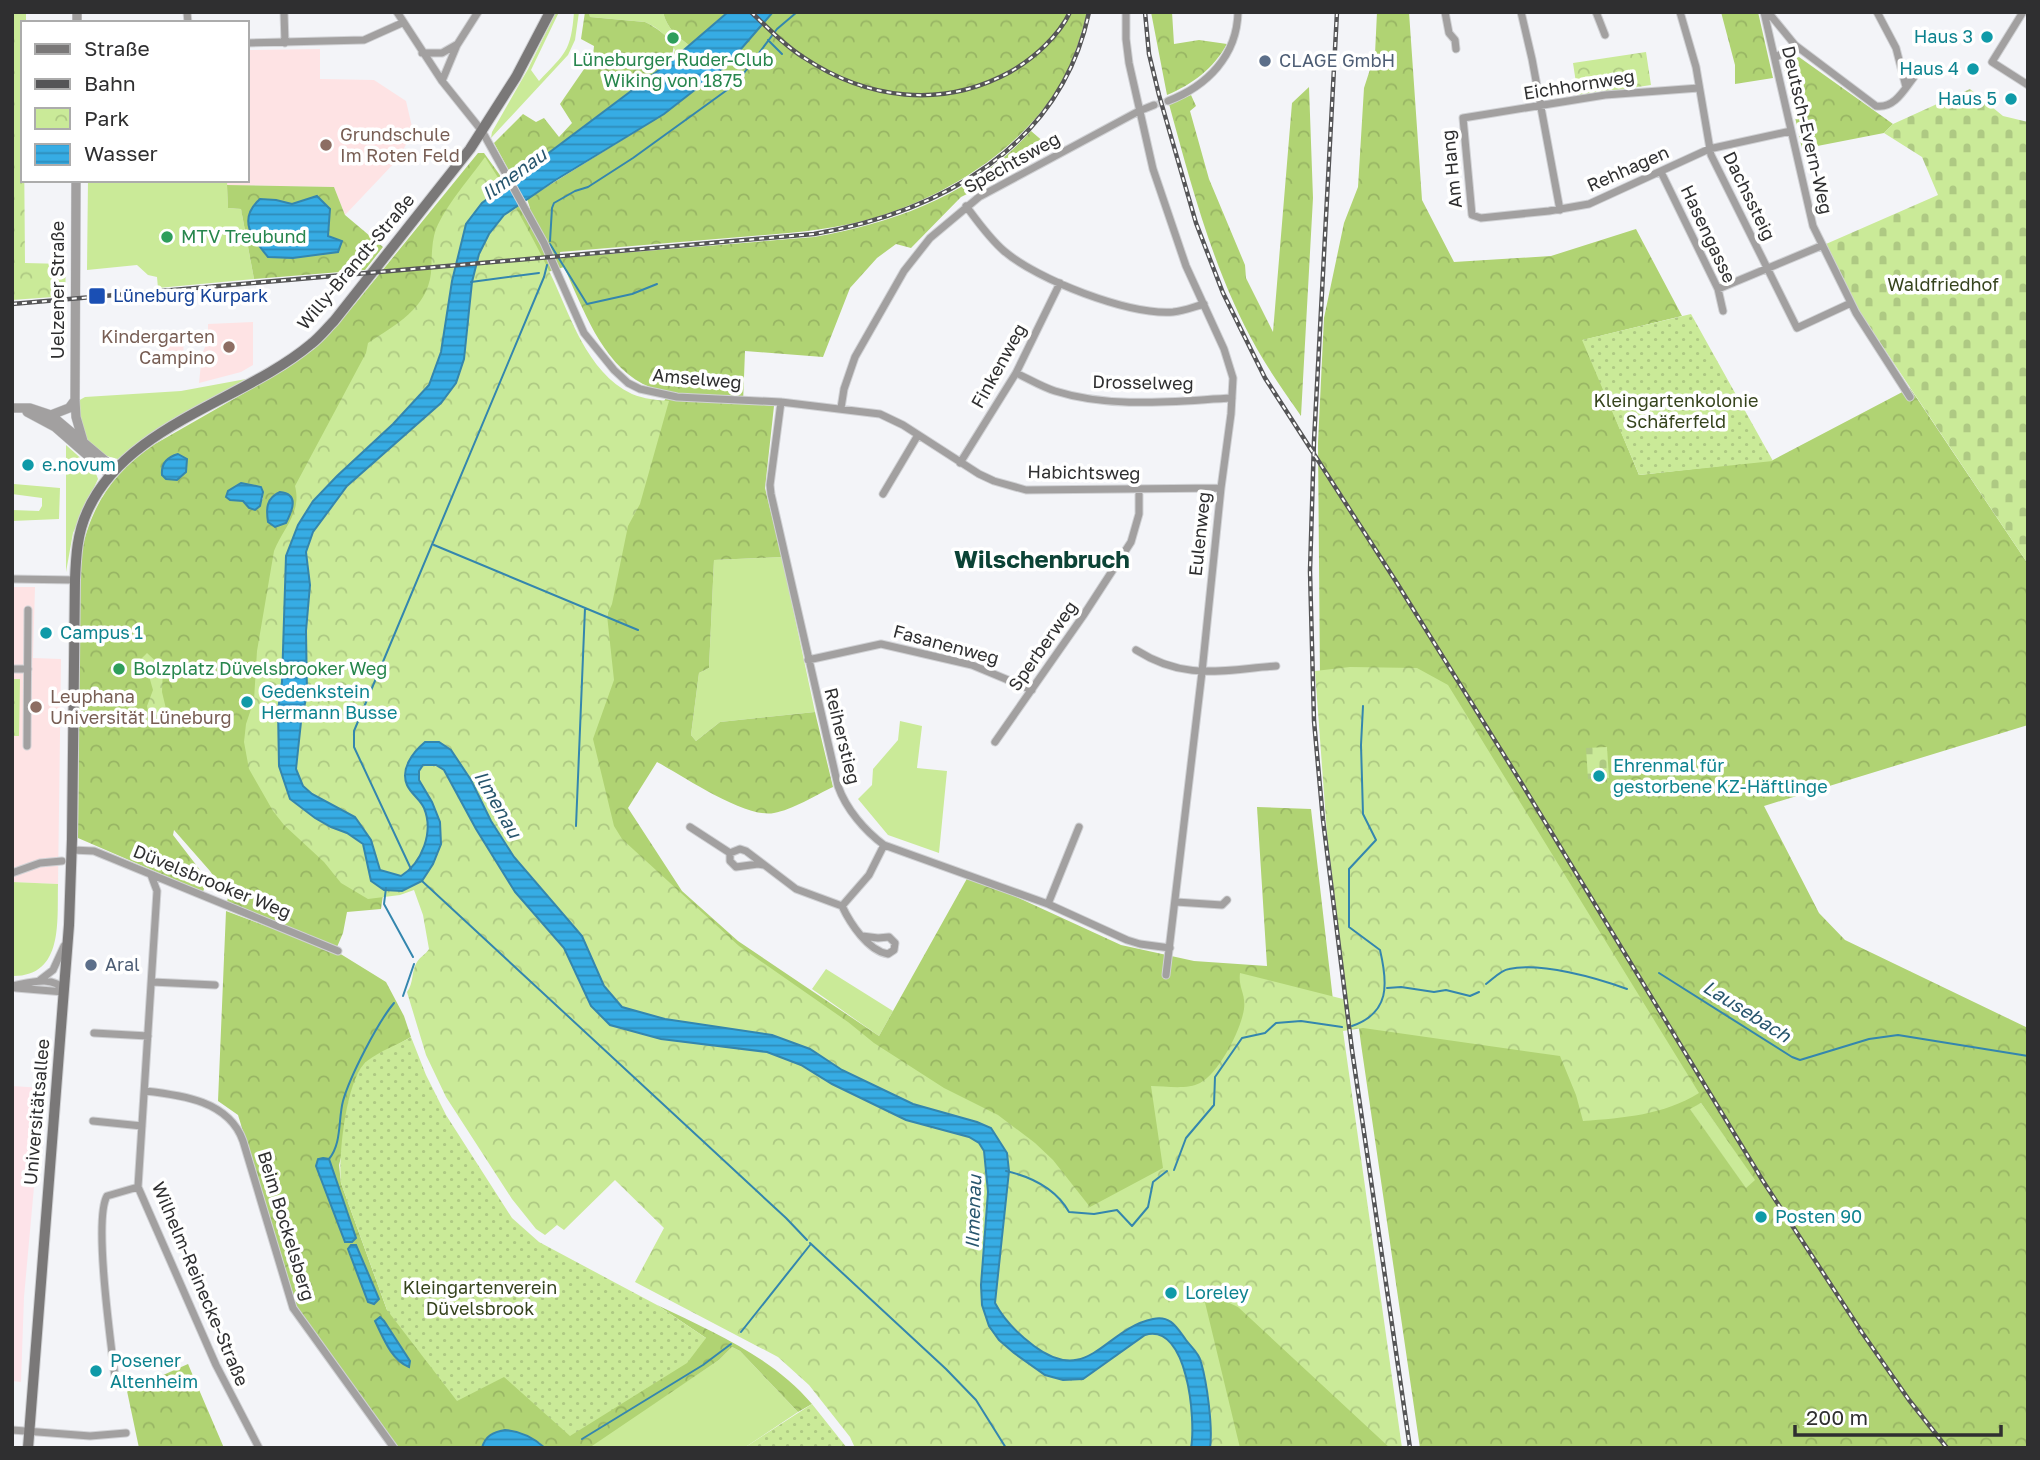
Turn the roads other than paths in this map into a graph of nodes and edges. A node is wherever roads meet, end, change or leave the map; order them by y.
1 (284, 12) edge
2 (397, 12) edge
3 (478, 12) edge
4 (550, 12) edge
5 (1126, 12) edge
6 (1238, 12) edge
7 (1445, 12) edge
8 (1521, 12) edge
9 (1596, 12) edge
10 (1680, 12) edge
11 (1766, 12) edge
12 (1877, 12) edge
13 (2023, 12) edge
14 (402, 23) junction
15 (1605, 35) dead end
16 (248, 43) edge
17 (285, 43) junction
18 (457, 45) junction
19 (1795, 45) junction
20 (1456, 49) dead end
21 (422, 53) junction
22 (1775, 58) junction
23 (1914, 77) dead end
24 (442, 81) junction
25 (2028, 85) edge
26 (1906, 87) junction
27 (1699, 88) junction
28 (1168, 101) tunnel mouth
29 (1154, 105) tunnel mouth
30 (1541, 106) junction
31 (1139, 111) junction
32 (1464, 118) joint
33 (482, 131) junction
34 (1791, 131) junction
35 (1709, 149) junction
36 (1661, 172) junction
37 (76, 182) edge
38 (966, 206) junction
39 (1560, 210) junction
40 (1474, 217) joint
41 (1821, 246) junction
42 (1766, 267) junction
43 (1060, 283) junction
44 (1718, 289) junction
45 (1851, 303) junction
46 (1204, 304) junction
47 (1723, 311) dead end
48 (1016, 373) junction
49 (1910, 397) dead end
50 (1232, 398) junction
51 (75, 400) junction
52 (781, 402) junction
53 (12, 408) edge
54 (841, 408) junction
55 (51, 415) junction
56 (76, 417) junction
57 (66, 431) junction
58 (918, 435) junction
59 (83, 441) junction
60 (960, 463) junction
61 (113, 472) junction
62 (1221, 488) junction
63 (1139, 490) junction
64 (883, 494) dead end
65 (12, 579) edge
66 (75, 580) junction
67 (28, 610) dead end
68 (1136, 650) dead end
69 (808, 660) junction
70 (1276, 666) dead end
71 (12, 669) edge
72 (28, 670) junction
73 (1202, 672) junction
74 (1032, 691) junction
75 (995, 742) dead end
76 (27, 746) dead end
77 (690, 827) dead end
78 (1079, 827) dead end
79 (884, 845) junction
80 (72, 850) junction
81 (730, 853) junction
82 (62, 861) dead end
83 (764, 865) junction
84 (12, 873) edge
85 (151, 875) junction
86 (1227, 900) dead end
87 (1176, 902) junction
88 (1048, 904) junction
89 (842, 906) junction
90 (862, 936) dead end
91 (68, 939) junction
92 (1170, 948) junction
93 (338, 951) dead end
94 (1166, 975) dead end
95 (38, 982) junction
96 (152, 982) junction
97 (215, 985) dead end
98 (12, 987) edge
99 (64, 992) junction
100 (94, 1033) dead end
101 (148, 1036) junction
102 (145, 1091) junction
103 (93, 1121) dead end
104 (142, 1126) junction
105 (138, 1187) junction
106 (116, 1385) dead end
107 (12, 1430) edge
108 (29, 1431) junction
109 (126, 1433) dead end
110 (28, 1448) edge
111 (259, 1448) edge
112 (394, 1448) edge

1 - 17 street
2 - 14 street
3 - 18 street
4 - 33 main road, Willy-Brandt-Straße
5 - 31 street, Eulenweg
6 - 28 street
7 - 20 street
8 - 30 street
9 - 15 street
10 - 27 street, Dachssteig
11 - 19 street
11 - 22 street, Deutsch-Evern-Weg
12 - 26 street
13 - 25 street
14 - 17 street
14 - 21 street
16 - 17 street
18 - 21 street
18 - 24 street
19 - 22 street
19 - 26 street
21 - 24 street
22 - 34 street, Deutsch-Evern-Weg
23 - 26 street
24 - 33 street
27 - 30 street, Eichhornweg
27 - 35 street, Dachssteig
29 - 31 street, Spechtsweg
30 - 32 street, Eichhornweg
30 - 39 street
31 - 38 street, Spechtsweg
31 - 46 street, Eulenweg
32 - 40 street, Am Hang
33 - 52 street, Amselweg
33 - 61 main road, Willy-Brandt-Straße
34 - 35 street, Rehhagen
34 - 41 street, Deutsch-Evern-Weg
35 - 36 street, Rehhagen
35 - 42 street, Dachssteig
36 - 39 street, Rehhagen
36 - 44 street, Hasengasse
37 - 51 street, Uelzener Straße
38 - 43 street
38 - 54 street, Spechtsweg
39 - 40 street, Rehhagen
41 - 42 street
41 - 45 street, Deutsch-Evern-Weg
42 - 44 street
42 - 45 street, Dachssteig
43 - 46 street
43 - 48 street, Finkenweg
44 - 47 street, Hasengasse
45 - 49 street, Deutsch-Evern-Weg
46 - 50 street, Eulenweg
48 - 50 street, Drosselweg
48 - 60 street, Finkenweg
50 - 62 street, Eulenweg
51 - 55 street
51 - 56 street, Uelzener Straße
51 - 57 street, Uelzener Straße
52 - 54 street, Amselweg
52 - 69 street, Reiherstieg
53 - 55 street
53 - 57 street
54 - 58 street, Habichtsweg
55 - 57 street
56 - 57 street
56 - 59 street, Uelzener Straße
57 - 59 street
57 - 61 street
58 - 60 street, Habichtsweg
58 - 64 street
59 - 61 street
60 - 63 street, Habichtsweg
61 - 66 main road, Willy-Brandt-Straße
62 - 63 street, Habichtsweg
62 - 73 street, Eulenweg
63 - 74 street, Sperberweg
65 - 66 street
66 - 80 main road, Universitätsallee
67 - 72 street
68 - 73 street
69 - 74 street, Fasanenweg
69 - 79 street, Reiherstieg
70 - 73 street
71 - 72 street
72 - 76 street
73 - 87 street, Eulenweg
74 - 75 street, Sperberweg
77 - 81 street
78 - 88 street
79 - 88 street, Reiherstieg
79 - 89 street
80 - 85 street, Düvelsbrooker Weg
80 - 91 main road, Universitätsallee
81 - 83 street
81 - 83 street
82 - 84 street
83 - 89 street
85 - 93 street, Düvelsbrooker Weg
85 - 96 street, Wilhelm-Reinecke-Straße
86 - 87 street
87 - 92 street, Eulenweg
88 - 92 street, Reiherstieg
89 - 90 street
91 - 95 street, Universitätsallee
91 - 99 main road, Universitätsallee
92 - 94 street, Eulenweg
95 - 98 street
95 - 99 street
96 - 97 street
96 - 101 street, Wilhelm-Reinecke-Straße
98 - 99 street
99 - 108 main road, Universitätsallee
100 - 101 street
101 - 102 street, Wilhelm-Reinecke-Straße
102 - 104 street, Wilhelm-Reinecke-Straße
102 - 112 street, Beim Bockelsberg
103 - 104 street
104 - 105 street, Wilhelm-Reinecke-Straße
105 - 106 street
105 - 111 street, Wilhelm-Reinecke-Straße
107 - 108 street
108 - 109 street
108 - 110 main road

